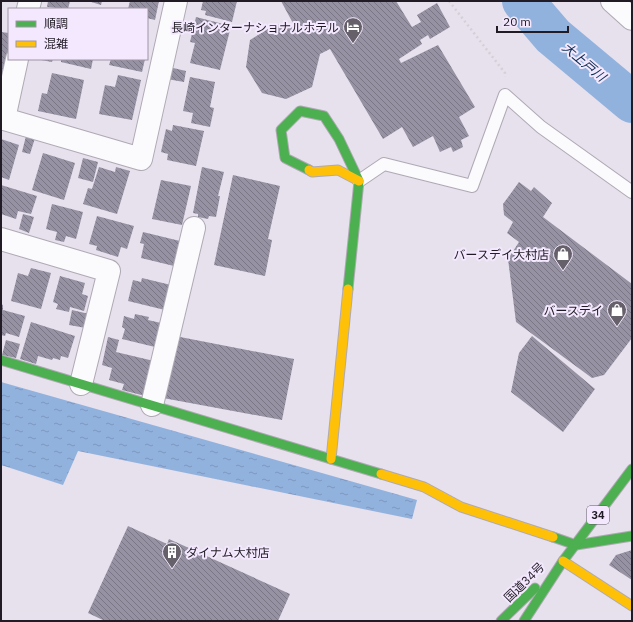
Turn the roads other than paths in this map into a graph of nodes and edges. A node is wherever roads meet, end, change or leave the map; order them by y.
1 (176, 1) edge
2 (612, 1) edge
3 (632, 19) edge
4 (17, 60) edge
5 (2, 118) edge
6 (359, 181) junction
7 (632, 192) edge
8 (194, 228) dead end
9 (1, 239) edge
10 (1, 360) edge
11 (81, 384) junction
12 (152, 405) junction
13 (331, 459) junction
14 (632, 469) edge
15 (632, 536) edge
16 (576, 544) junction
17 (563, 561) junction
18 (632, 606) edge
19 (501, 621) edge
20 (524, 621) edge

1 - 5 street
2 - 3 street
4 - 5 street
6 - 6 main road
6 - 7 lane
6 - 13 main road
8 - 12 street
9 - 11 street
10 - 11 main road
11 - 12 main road
12 - 13 main road
13 - 16 main road
14 - 16 main road, 国道34号 / 34
15 - 16 main road
16 - 17 main road, 国道34号 / 34
17 - 18 main road
17 - 19 main road, 国道34号 / 34
17 - 20 main road, 国道34号 / 34

